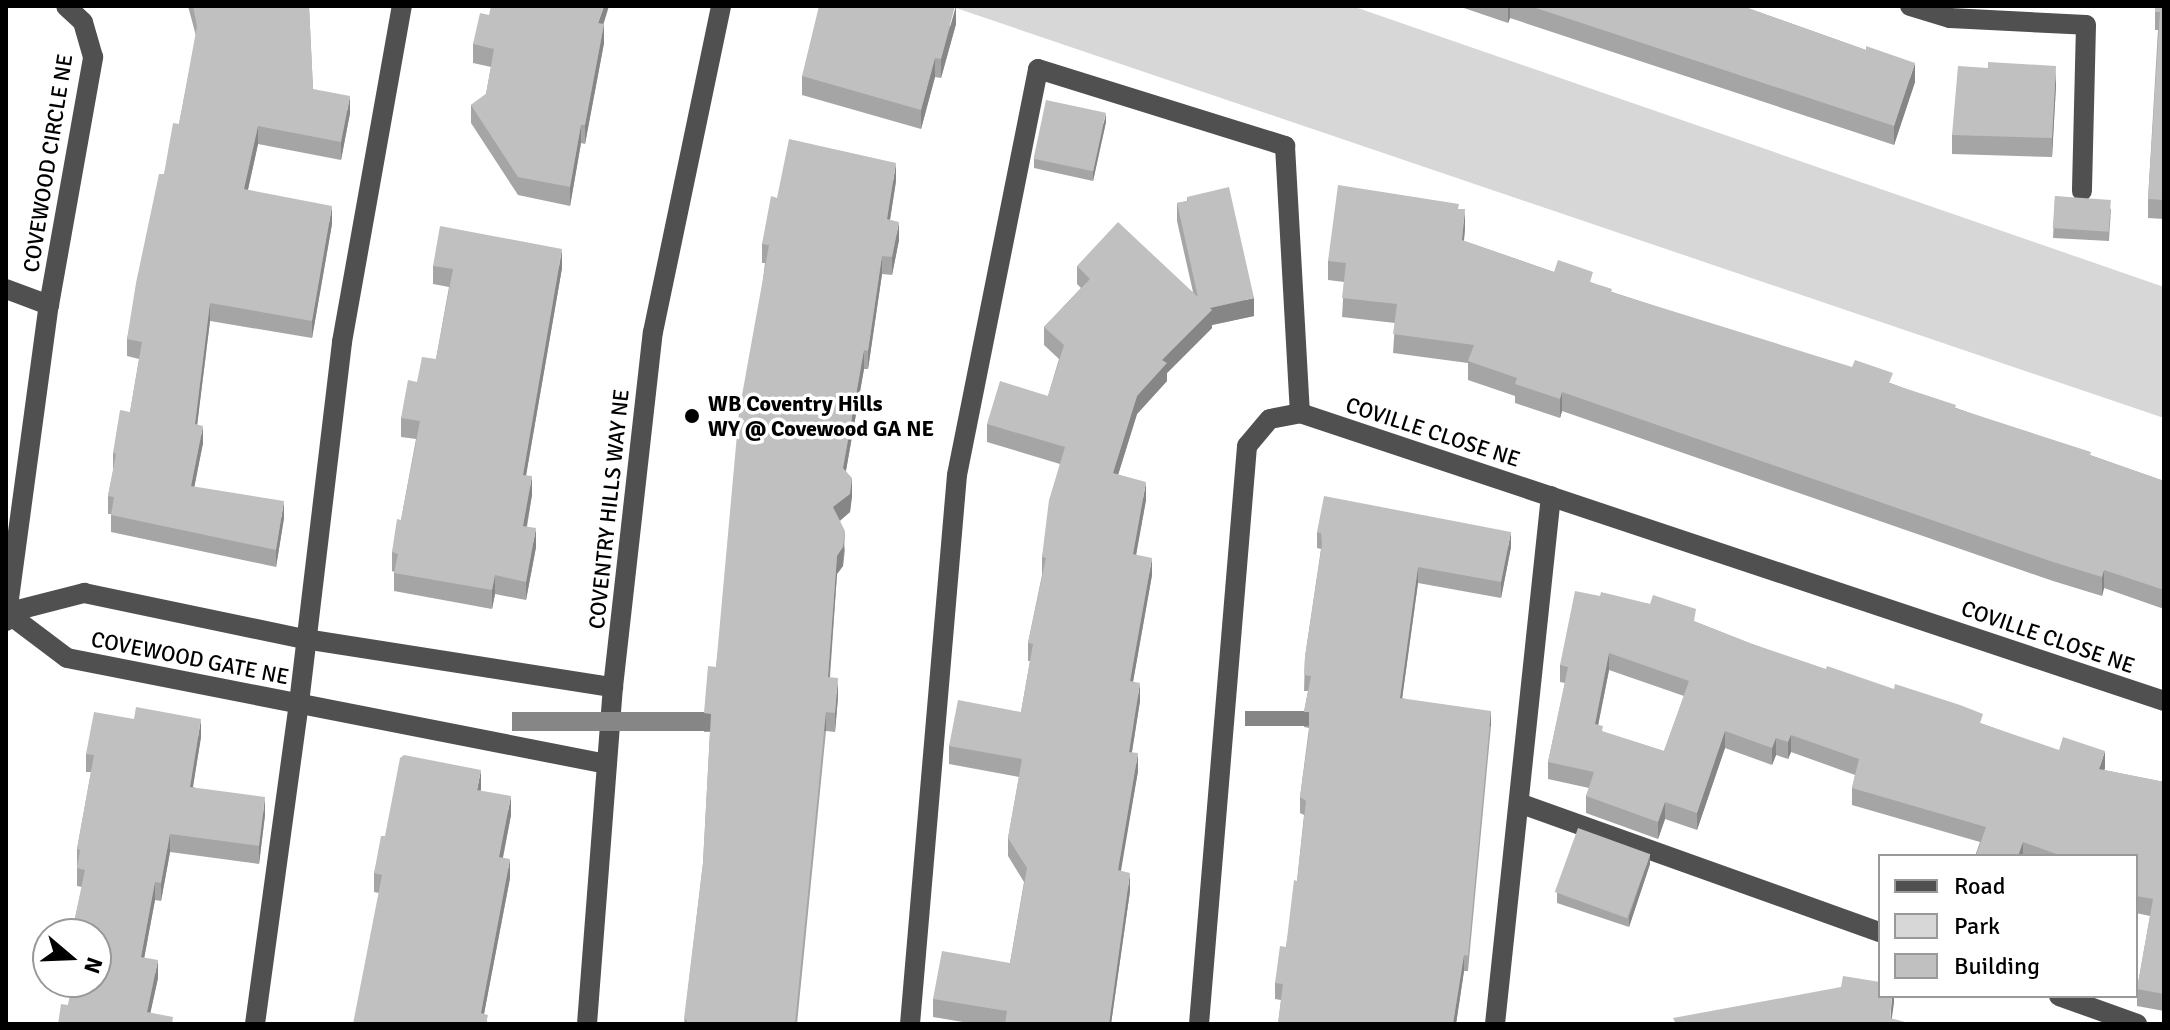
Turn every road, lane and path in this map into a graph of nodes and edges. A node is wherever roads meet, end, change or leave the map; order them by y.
1 (66, 6) edge
2 (402, 6) edge
3 (721, 6) edge
4 (1910, 6) edge
5 (2087, 15) edge
6 (2082, 191) dead end
7 (6, 289) edge
8 (49, 305) junction
9 (1300, 413) junction
10 (1551, 496) junction
11 (6, 612) edge
12 (6, 621) edge
13 (305, 639) junction
14 (613, 687) junction
15 (2164, 701) edge
16 (299, 703) junction
17 (607, 764) junction
18 (1519, 803) junction
19 (1878, 931) edge
20 (2065, 998) edge
21 (255, 1024) edge
22 (587, 1024) edge
23 (910, 1024) edge
24 (1199, 1024) edge
25 (1495, 1024) edge
26 (2137, 1024) edge

1 - 8 street, COVEWOOD CIRCLE NE
2 - 13 street
3 - 14 street, COVENTRY HILLS WAY NE
4 - 5 street
5 - 6 street
7 - 8 street
8 - 11 street, COVEWOOD CIRCLE NE
9 - 10 street, COVILLE CLOSE NE
9 - 23 street
9 - 24 street
10 - 15 street, COVILLE CLOSE NE
10 - 18 street
11 - 12 street, COVEWOOD CIRCLE NE
11 - 13 street, COVEWOOD GATE NE
11 - 16 street, COVEWOOD GATE NE
13 - 14 street, COVEWOOD GATE NE
13 - 16 street
14 - 17 street, COVENTRY HILLS WAY NE
16 - 17 street, COVEWOOD GATE NE
16 - 21 street
17 - 22 street, COVENTRY HILLS WAY NE
18 - 19 street
18 - 25 street
20 - 26 street

